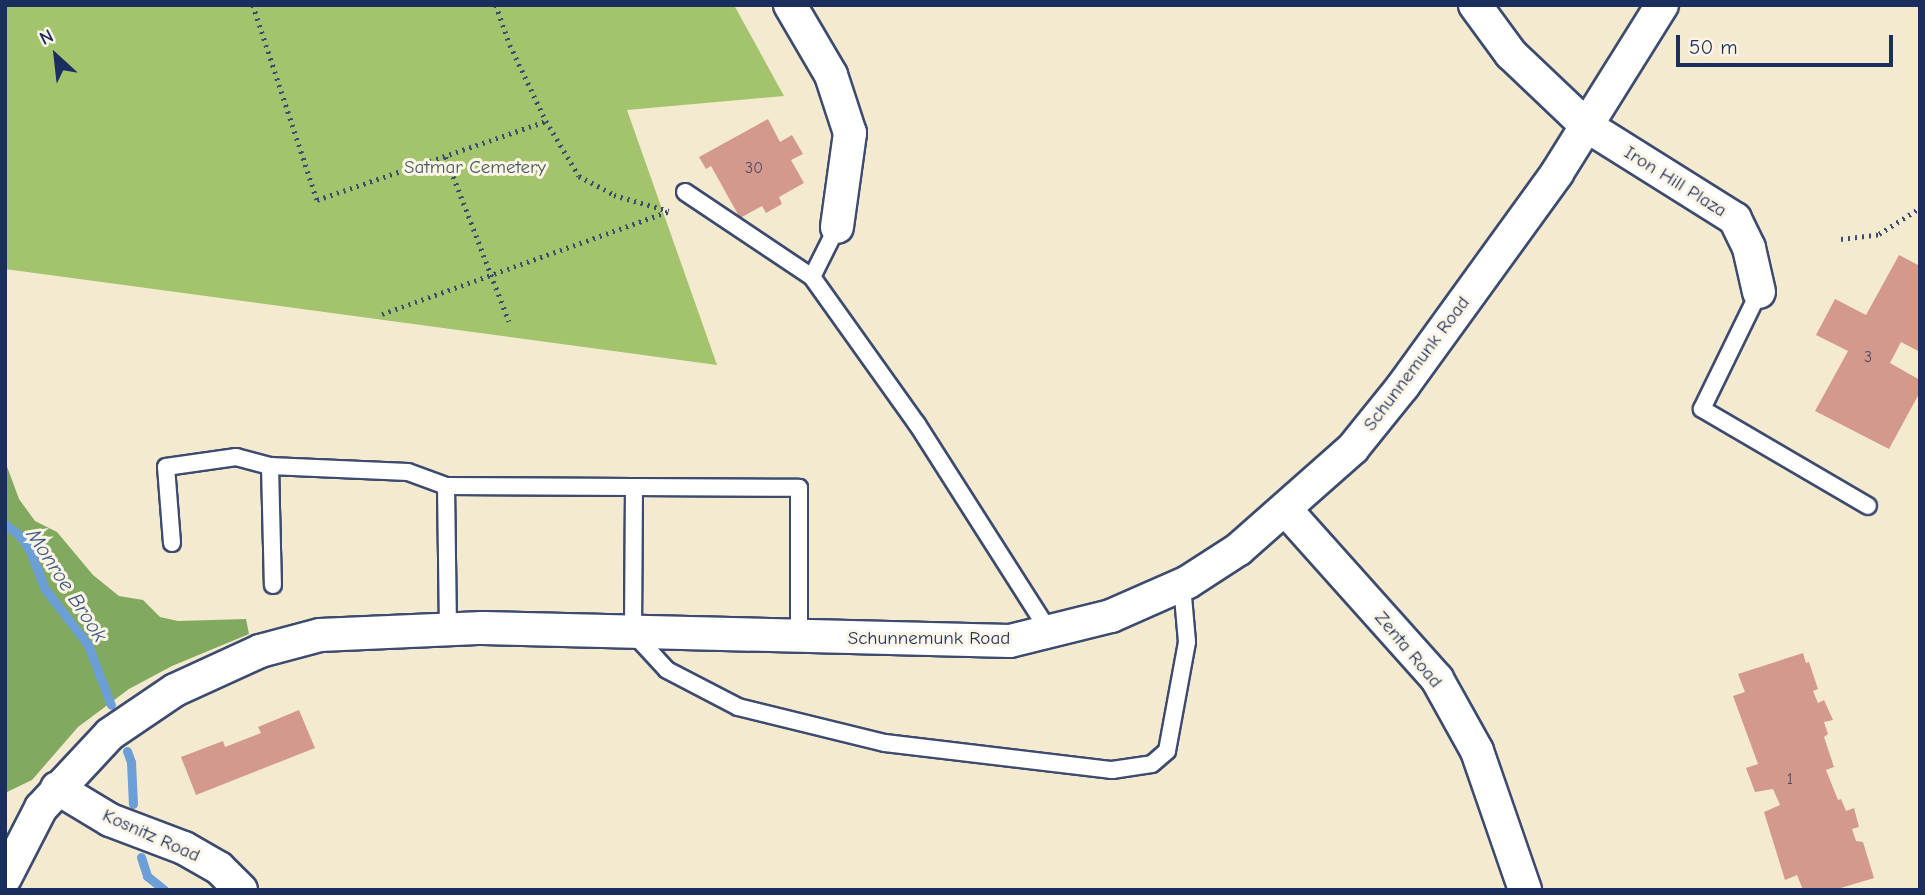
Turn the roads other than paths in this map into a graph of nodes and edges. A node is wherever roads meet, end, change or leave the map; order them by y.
1 (790, 5) edge
2 (1475, 5) edge
3 (1662, 5) edge
4 (1587, 126) junction
5 (685, 192) dead end
6 (837, 228) joint
7 (812, 277) junction
8 (1759, 292) joint
9 (270, 466) junction
10 (446, 486) junction
11 (634, 487) junction
12 (1868, 506) dead end
13 (1286, 510) junction
14 (172, 542) dead end
15 (1182, 584) junction
16 (273, 585) dead end
17 (448, 630) junction
18 (634, 633) junction
19 (1050, 633) junction
20 (799, 638) junction
21 (57, 788) junction
22 (5, 878) edge
23 (241, 890) edge
24 (1525, 890) edge

1 - 6 street
2 - 4 street, Iron Hill Plaza
3 - 4 street, Schunnemunk Road
4 - 8 street, Iron Hill Plaza
4 - 13 street, Schunnemunk Road
5 - 7 lane
6 - 7 lane
7 - 19 lane
8 - 12 lane
9 - 10 lane
9 - 14 lane
9 - 16 lane
10 - 11 lane
10 - 17 lane
11 - 18 lane
11 - 20 lane
13 - 15 street, Schunnemunk Road
13 - 24 street, Zenta Road
15 - 18 lane
15 - 19 street, Schunnemunk Road
17 - 18 street, Schunnemunk Road
17 - 21 street, Schunnemunk Road
18 - 20 street, Schunnemunk Road
19 - 20 street, Schunnemunk Road
21 - 22 street, Schunnemunk Road
21 - 23 street, Kosnitz Road

